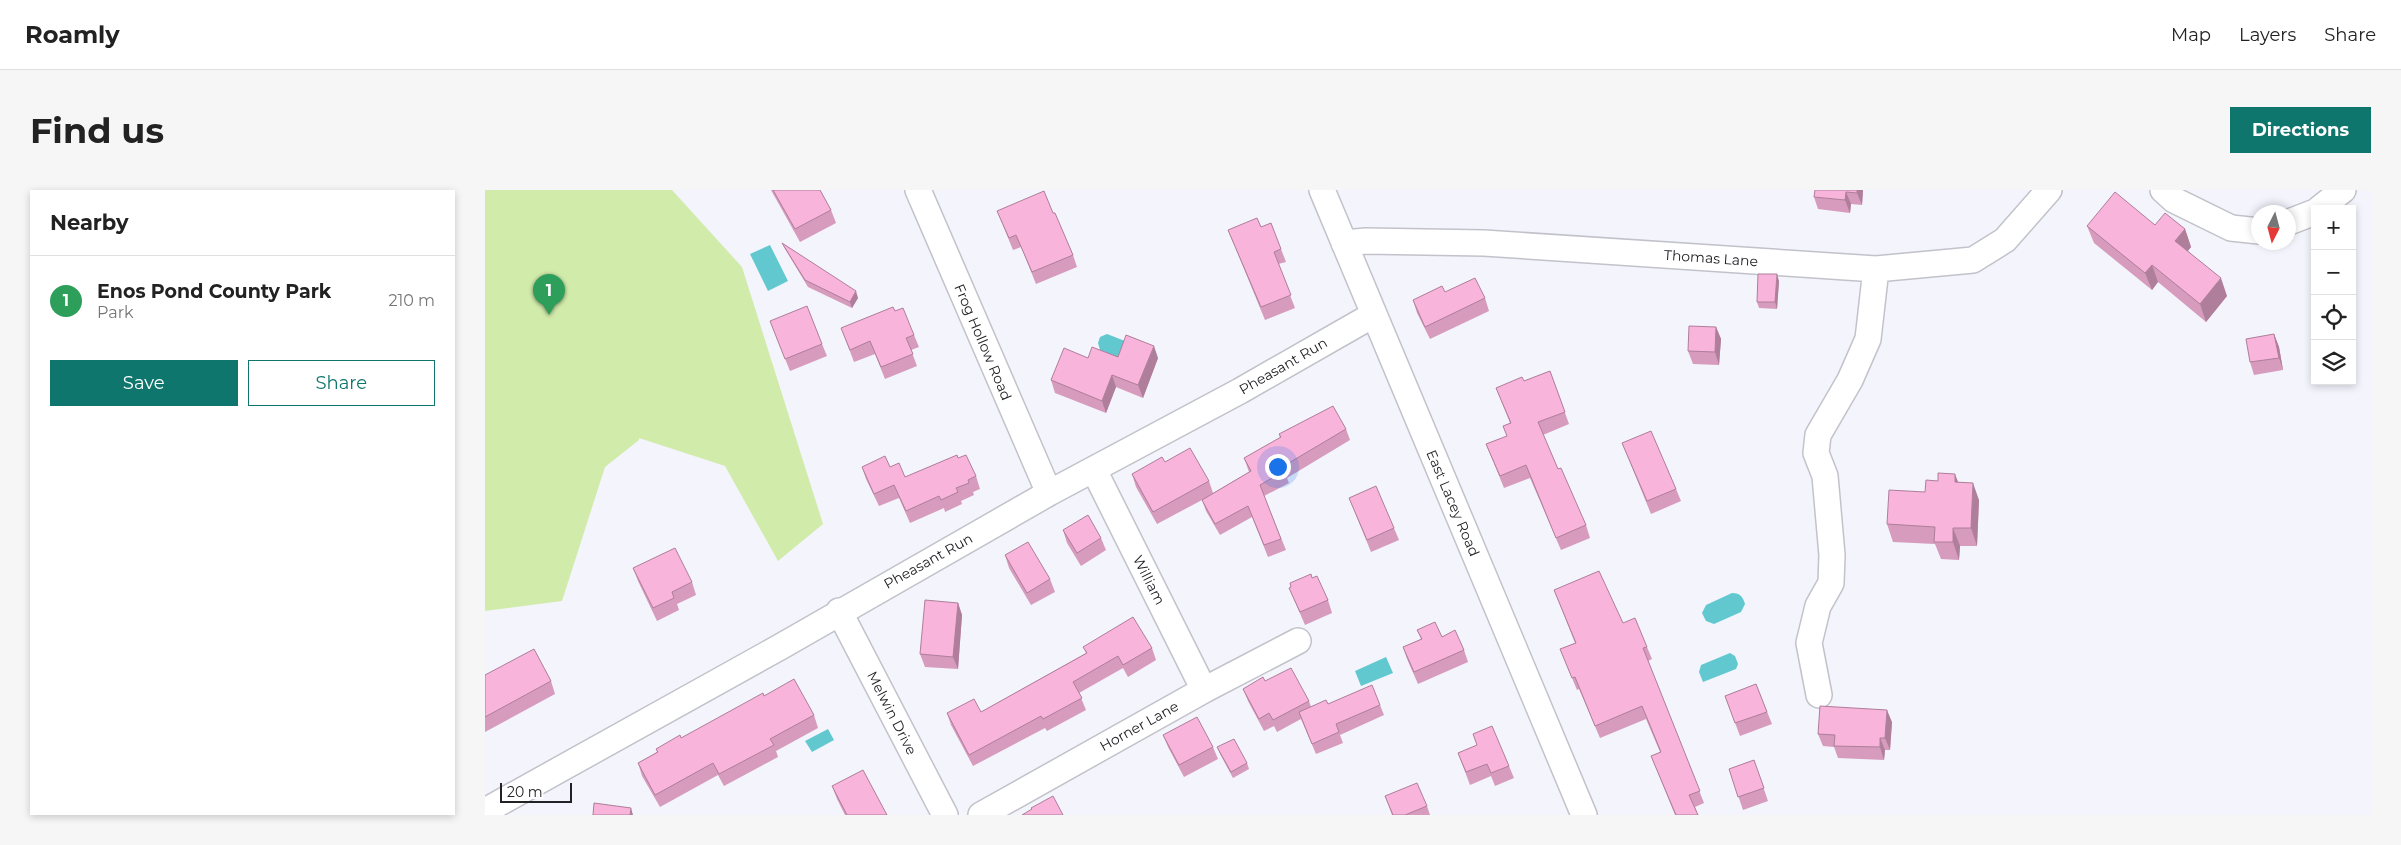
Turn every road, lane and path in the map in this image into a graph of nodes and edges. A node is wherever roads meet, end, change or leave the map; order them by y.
1 (918, 190) edge
2 (1322, 190) edge
3 (2049, 190) edge
4 (2163, 190) edge
5 (2343, 190) edge
6 (2324, 205) edge
7 (2311, 214) edge
8 (2296, 219) edge
9 (2251, 230) edge
10 (1344, 243) junction
11 (1876, 269) junction
12 (1373, 315) junction
13 (1094, 470) junction
14 (1049, 493) junction
15 (839, 612) junction
16 (1298, 641) dead end
17 (1204, 690) junction
18 (1819, 695) dead end
19 (485, 811) edge
20 (945, 815) edge
21 (981, 815) edge
22 (1584, 815) edge

1 - 14 street, Frog Hollow Road
2 - 10 street, East Lacey Road
3 - 11 street, Thomas Lane
4 - 9 street
5 - 6 street
7 - 8 street
10 - 11 street, Thomas Lane
10 - 12 street, East Lacey Road
11 - 18 street
12 - 13 street, Pheasant Run
12 - 22 street, East Lacey Road
13 - 14 street, Pheasant Run
13 - 17 street, William
14 - 15 street, Pheasant Run
15 - 19 street, Pheasant Run
15 - 20 street, Melwin Drive
16 - 17 street, Horner Lane
17 - 21 street, Horner Lane

